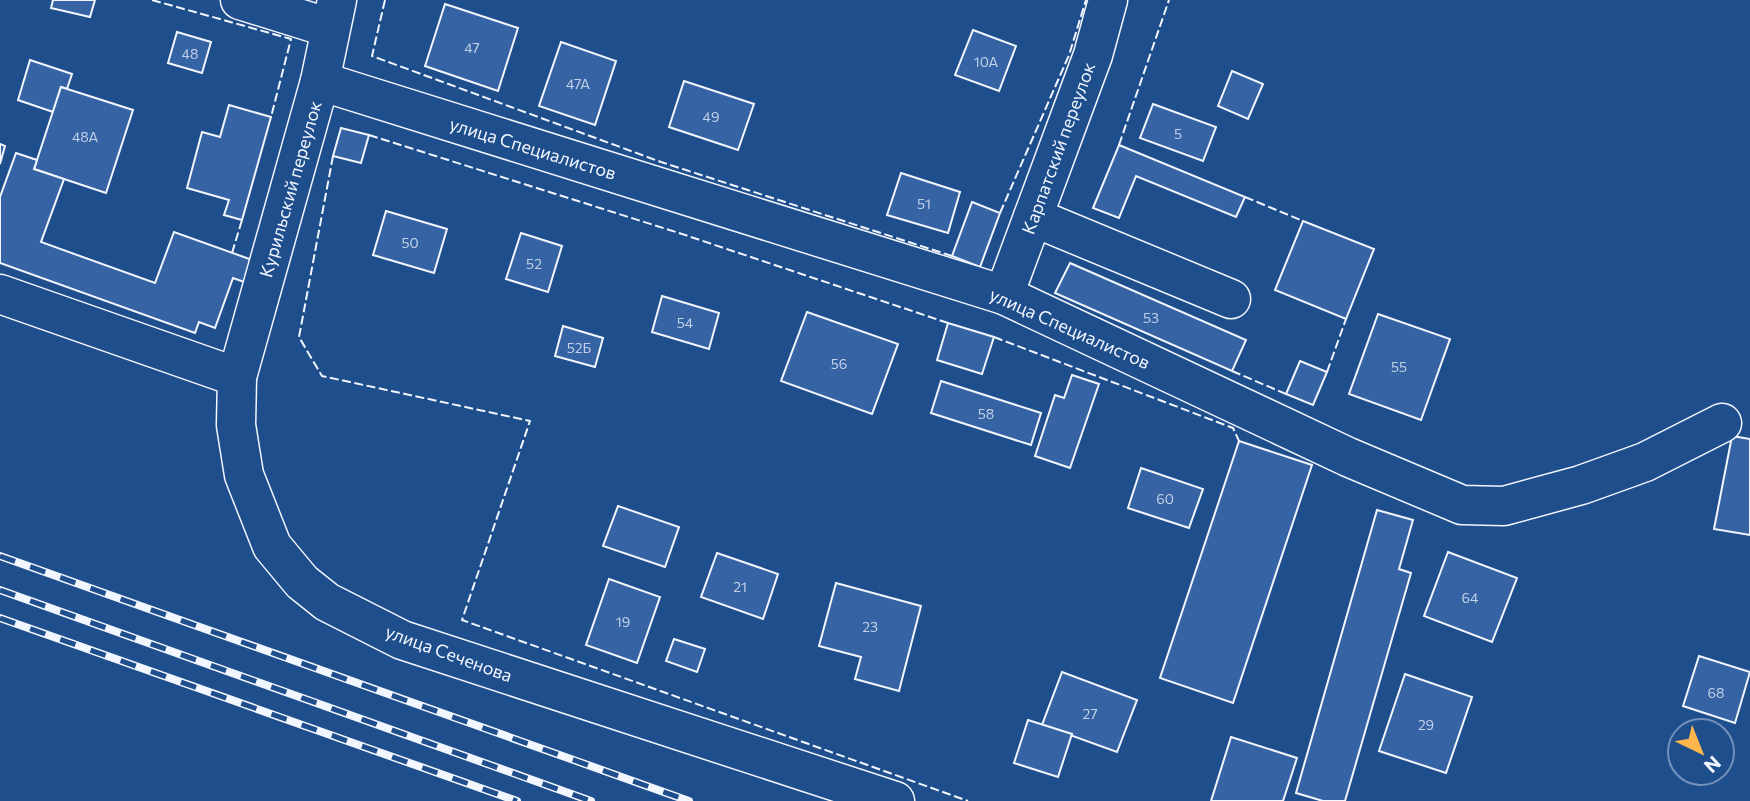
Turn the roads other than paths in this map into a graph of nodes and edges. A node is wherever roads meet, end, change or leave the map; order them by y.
1 (240, 0) edge
2 (1108, 0) edge
3 (333, 14) edge
4 (320, 81) junction
5 (1033, 217) junction
6 (0, 294) edge
7 (1004, 295) junction
8 (1231, 299) dead end
9 (237, 377) junction
10 (1722, 423) dead end
11 (895, 801) edge

1 - 3 street
2 - 5 street, Карпатский переулок
3 - 4 street, Курильский переулок
4 - 7 street, улица Специалистов
4 - 9 street, Курильский переулок
5 - 7 street, Карпатский переулок
5 - 8 street
6 - 9 street
7 - 10 street, улица Специалистов
9 - 11 street, улица Сеченова

